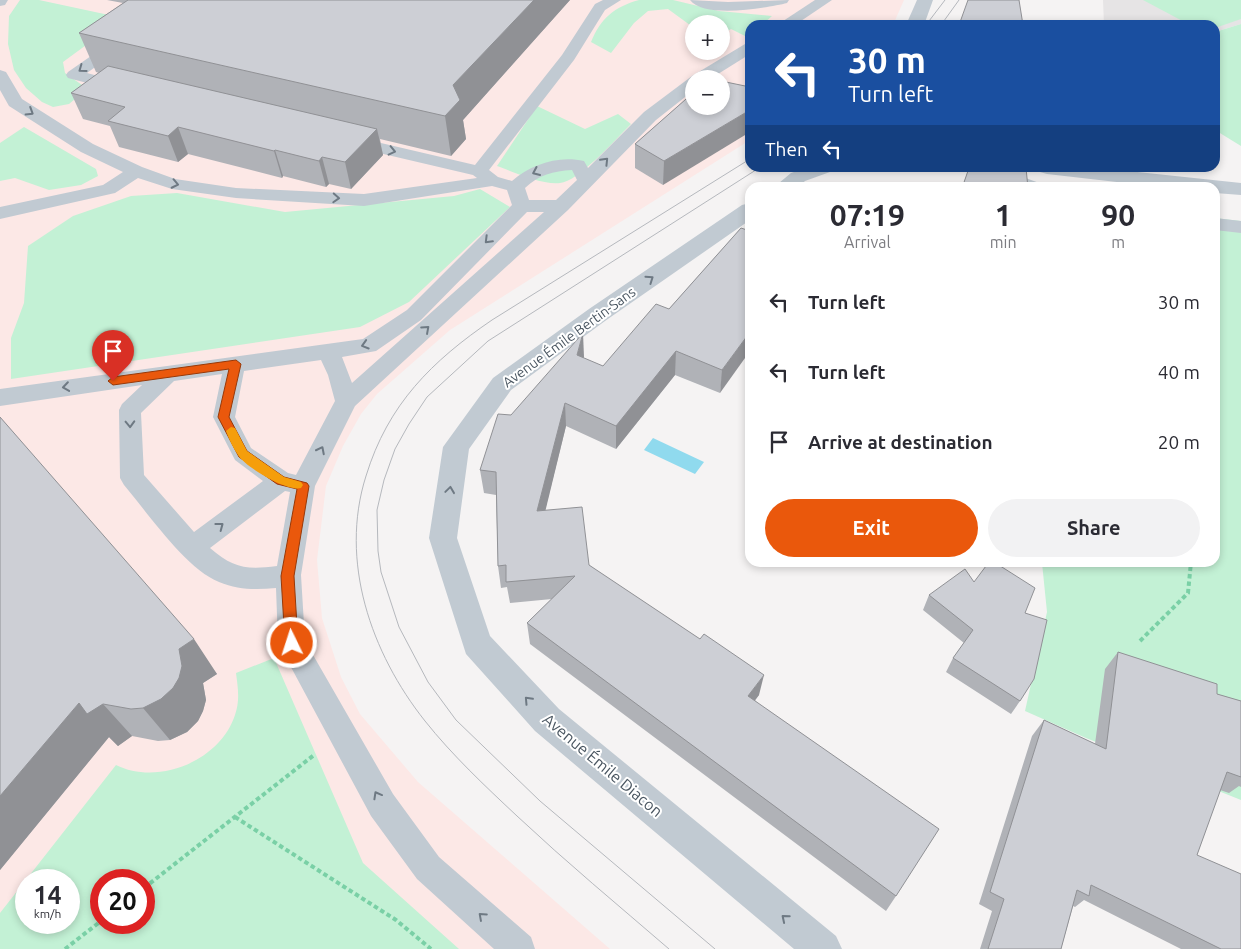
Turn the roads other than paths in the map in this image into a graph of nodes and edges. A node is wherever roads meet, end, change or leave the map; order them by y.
1 (614, 0) edge
2 (697, 0) edge
3 (782, 0) edge
4 (825, 0) edge
5 (925, 0) edge
6 (793, 20) edge
7 (917, 20) edge
8 (131, 35) edge
9 (745, 50) edge
10 (713, 70) edge
11 (0, 75) edge
12 (685, 89) edge
13 (140, 91) edge
14 (6, 96) edge
15 (337, 138) edge
16 (136, 171) junction
17 (812, 172) edge
18 (994, 172) edge
19 (1084, 172) edge
20 (485, 176) junction
21 (586, 180) junction
22 (791, 182) edge
23 (1020, 182) edge
24 (1176, 182) edge
25 (1220, 187) edge
26 (1241, 189) edge
27 (518, 196) junction
28 (561, 206) junction
29 (0, 213) edge
30 (745, 213) edge
31 (1220, 225) edge
32 (1241, 227) edge
33 (328, 351) junction
34 (236, 364) junction
35 (167, 374) junction
36 (0, 398) edge
37 (346, 401) junction
38 (292, 484) junction
39 (443, 538) joint
40 (192, 547) junction
41 (288, 576) junction
42 (519, 949) edge
43 (823, 949) edge

1 - 20 lane
2 - 3 lane
4 - 6 lane
5 - 7 street
8 -> 13 lane
9 - 10 lane
11 - 14 lane
21 -> 12 lane
14 -> 16 lane
15 -> 20 lane
16 -> 20 lane
16 - 29 lane
17 - 22 street
18 - 23 lane
19 - 24 street
20 - 27 lane
21 -> 27 lane
21 - 28 lane
25 - 26 street
27 - 28 lane
27 -> 33 lane
37 -> 28 lane
39 -> 30 street, Avenue Émile Bertin-Sans
31 - 32 lane
33 - 34 lane
33 - 37 lane
34 - 35 lane
34 - 38 lane
35 -> 36 lane
35 -> 40 lane
38 -> 37 lane
40 -> 38 lane
38 - 41 lane
43 -> 39 street, Avenue Émile Diacon
40 - 41 lane
42 -> 41 lane

